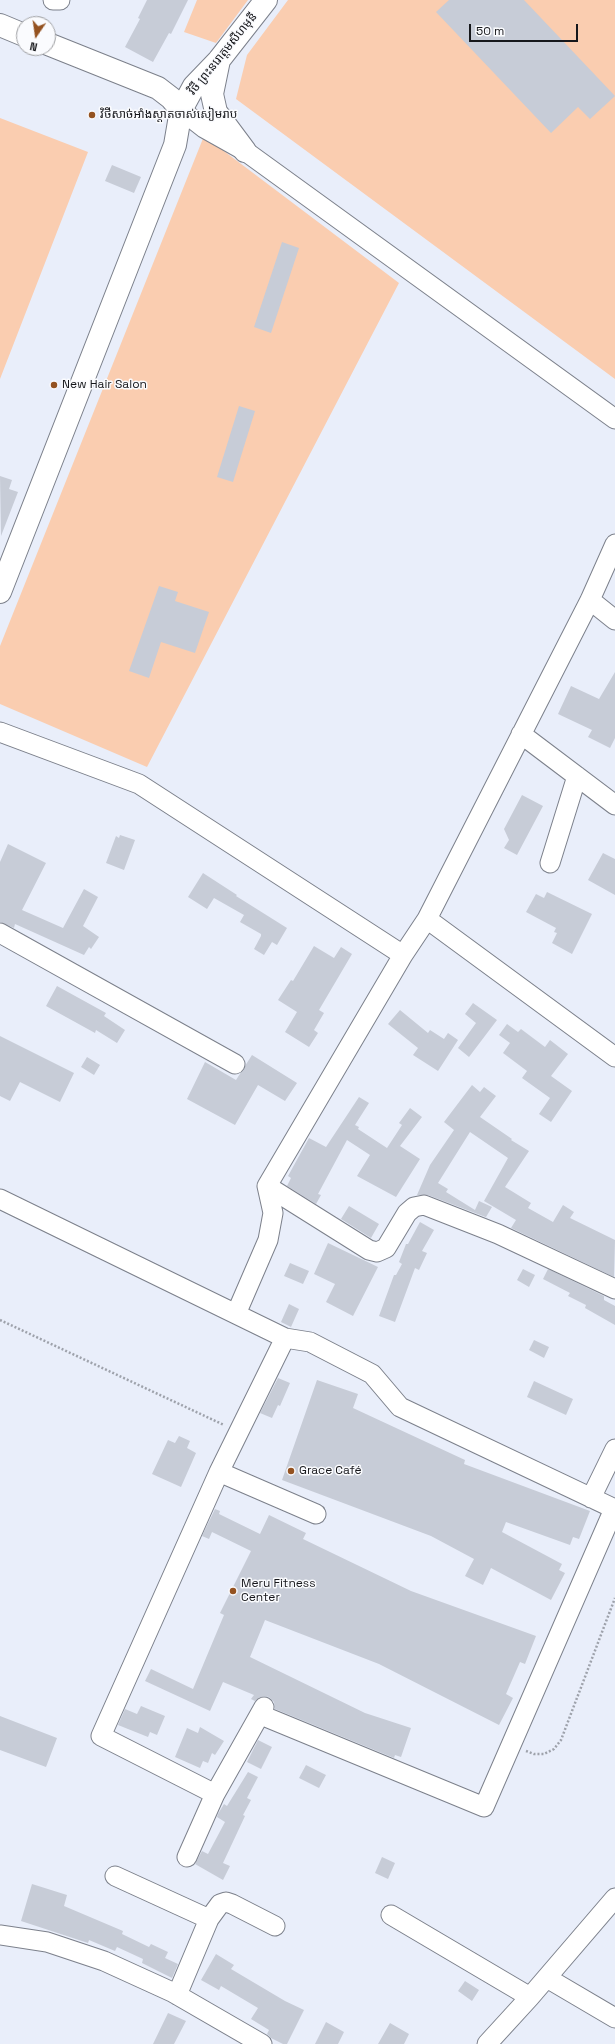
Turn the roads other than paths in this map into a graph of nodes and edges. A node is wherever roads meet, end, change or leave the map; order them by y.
1 (53, 0) edge
2 (60, 0) edge
3 (266, 0) edge
4 (0, 25) edge
5 (16, 32) edge
6 (56, 47) edge
7 (219, 60) junction
8 (181, 110) junction
9 (245, 151) junction
10 (615, 419) edge
11 (615, 544) edge
12 (0, 592) edge
13 (590, 600) junction
14 (615, 620) edge
15 (0, 732) edge
16 (521, 734) junction
17 (577, 776) junction
18 (615, 805) edge
19 (550, 863) dead end
20 (427, 919) junction
21 (0, 933) edge
22 (403, 955) junction
23 (615, 1056) edge
24 (235, 1064) dead end
25 (267, 1186) junction
26 (0, 1200) edge
27 (615, 1289) edge
28 (236, 1314) junction
29 (285, 1338) junction
30 (615, 1449) edge
31 (219, 1472) junction
32 (591, 1498) junction
33 (615, 1509) edge
34 (316, 1514) dead end
35 (215, 1794) junction
36 (187, 1857) dead end
37 (115, 1876) dead end
38 (615, 1898) edge
39 (391, 1915) dead end
40 (209, 1919) junction
41 (275, 1926) dead end
42 (0, 1935) edge
43 (547, 1978) junction
44 (177, 1994) junction
45 (530, 1998) junction
46 (615, 2018) edge
47 (262, 2044) edge
48 (487, 2044) edge

1 - 2 street
3 - 7 main road, វិថី ព្រះនរោត្ដមសីហមុនី
4 - 5 main road
6 - 8 main road
7 - 8 main road, វិថី ព្រះនរោត្ដមសីហមុនី
7 - 9 main road
8 - 9 street
8 - 12 main road, វិថី ព្រះនរោត្ដមសីហមុនី
9 - 10 street
11 - 13 street
13 - 14 street
13 - 16 street
15 - 22 street
16 - 17 street
16 - 20 street
17 - 18 street
17 - 19 street
20 - 22 street
20 - 23 street
21 - 24 street
22 - 25 street
25 - 27 street
25 - 28 street
26 - 28 street
28 - 29 street
29 - 31 street
29 - 32 street
30 - 32 street
31 - 34 street
31 - 35 street
32 - 33 street
33 - 35 street
35 - 36 street
37 - 40 street
38 - 43 street
39 - 45 street
40 - 41 street
40 - 44 street
42 - 44 street
43 - 45 street
43 - 46 street
44 - 47 street
45 - 48 street

